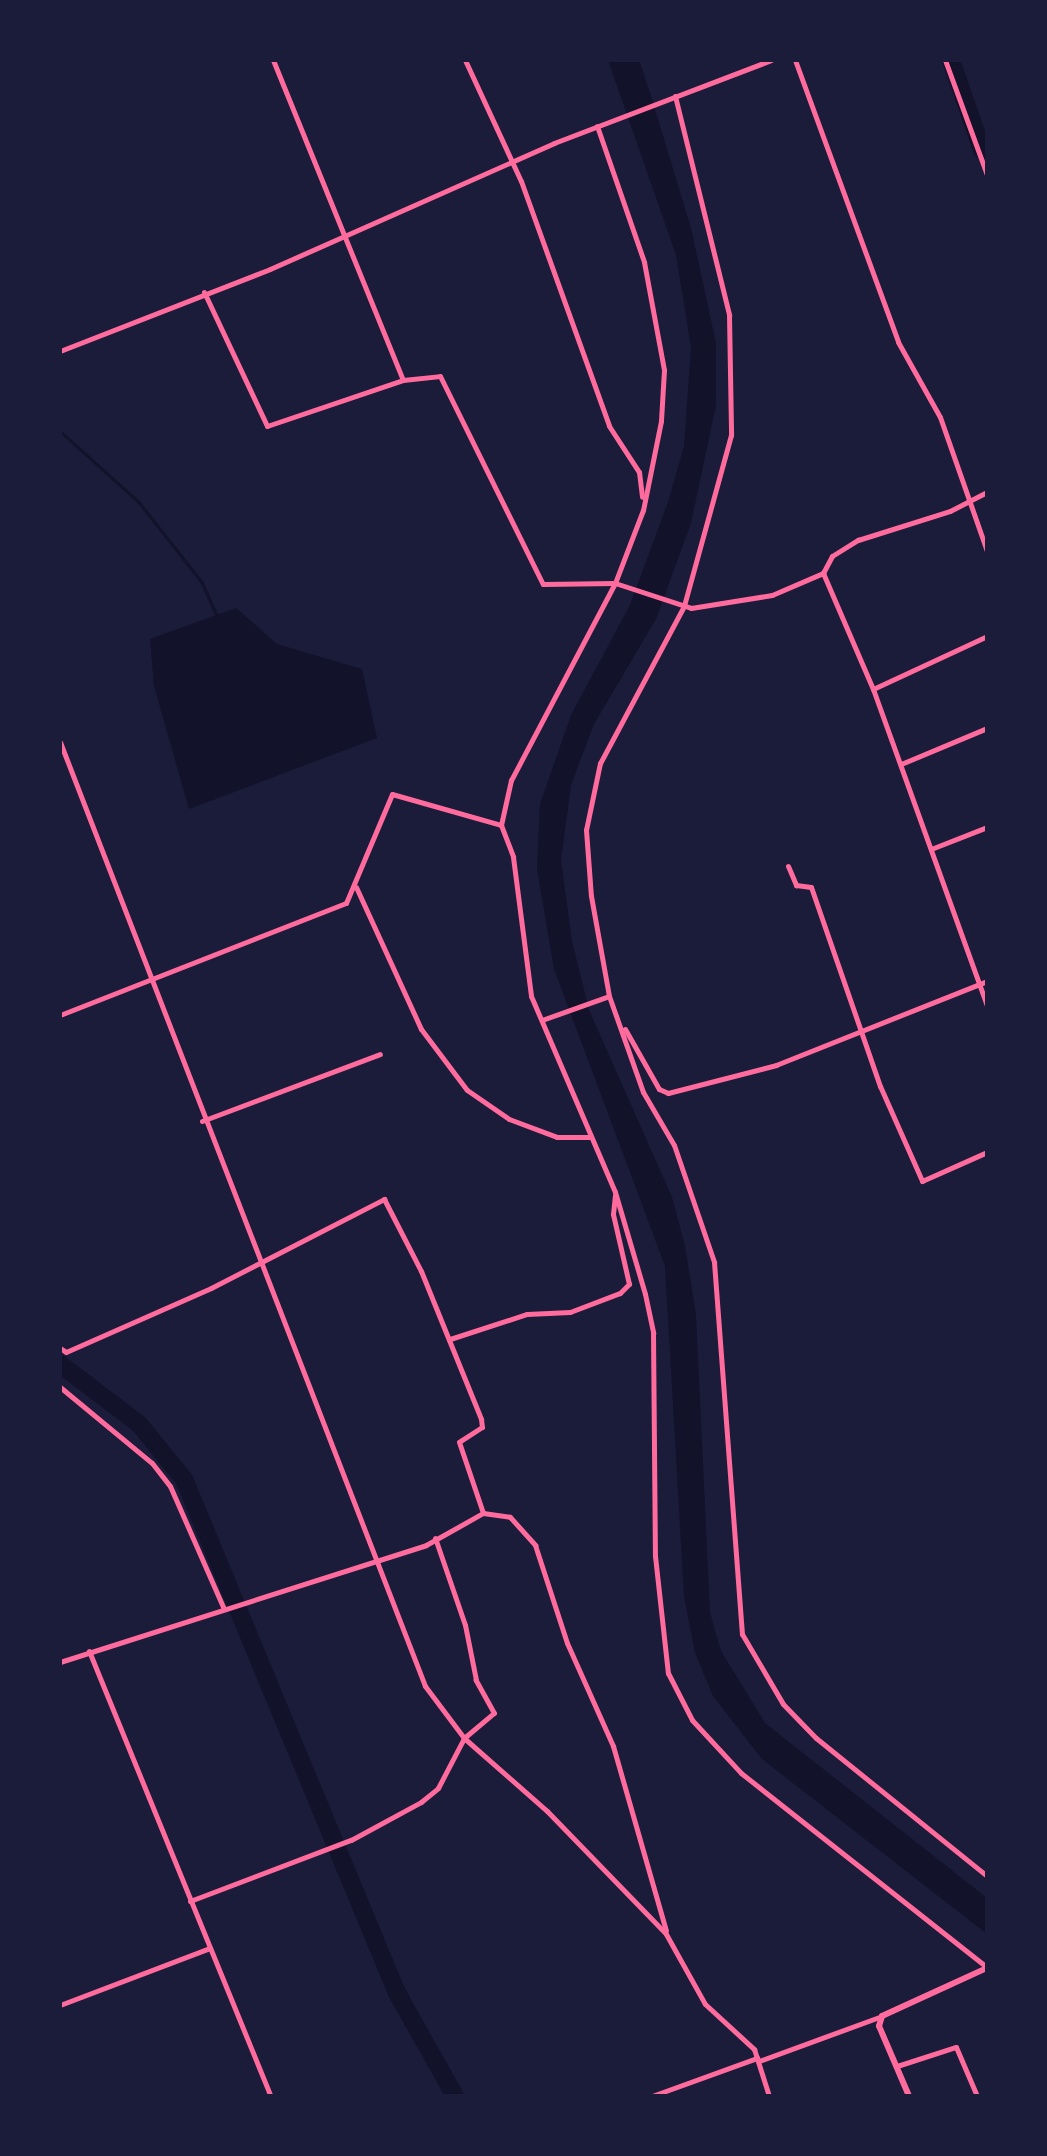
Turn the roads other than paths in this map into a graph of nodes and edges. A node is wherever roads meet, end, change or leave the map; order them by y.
1 (273, 60) edge
2 (465, 60) edge
3 (772, 60) edge
4 (795, 60) edge
5 (946, 60) edge
6 (675, 96) junction
7 (598, 126) junction
8 (508, 162) junction
9 (987, 175) edge
10 (348, 236) junction
11 (204, 292) junction
12 (60, 351) edge
13 (403, 380) junction
14 (987, 492) edge
15 (971, 503) junction
16 (642, 510) junction
17 (987, 551) edge
18 (823, 573) junction
19 (618, 583) junction
20 (684, 606) junction
21 (987, 636) edge
22 (873, 689) junction
23 (987, 728) edge
24 (60, 742) edge
25 (901, 764) junction
26 (500, 825) junction
27 (987, 828) edge
28 (931, 849) junction
29 (788, 866) dead end
30 (356, 887) junction
31 (149, 980) junction
32 (987, 982) edge
33 (979, 985) junction
34 (606, 997) junction
35 (987, 1006) edge
36 (60, 1015) edge
37 (618, 1018) junction
38 (544, 1019) junction
39 (863, 1028) junction
40 (380, 1054) dead end
41 (202, 1121) junction
42 (590, 1136) junction
43 (987, 1152) edge
44 (616, 1192) junction
45 (257, 1265) junction
46 (450, 1339) junction
47 (60, 1348) edge
48 (60, 1386) edge
49 (483, 1512) junction
50 (435, 1538) junction
51 (372, 1560) junction
52 (224, 1609) junction
53 (88, 1651) junction
54 (60, 1662) edge
55 (464, 1738) junction
56 (987, 1876) edge
57 (190, 1901) junction
58 (666, 1934) junction
59 (210, 1948) junction
60 (987, 1968) edge
61 (60, 2005) edge
62 (882, 2016) junction
63 (758, 2059) junction
64 (896, 2066) junction
65 (271, 2096) edge
66 (602, 2096) edge
67 (616, 2096) edge
68 (652, 2096) edge
69 (769, 2096) edge
70 (909, 2096) edge
71 (976, 2096) edge

1 - 10 street
2 - 8 street
3 - 6 street
4 - 15 street
5 - 9 street
6 - 7 street
6 - 20 street
7 - 8 street
7 - 16 street
8 - 10 street
8 - 16 street
10 - 11 street
10 - 13 street
11 - 12 street
11 - 13 street
13 - 19 street
14 - 15 street
15 - 17 street
15 - 18 street
16 - 19 street
18 - 20 street
18 - 22 street
19 - 20 street
19 - 26 street
20 - 34 street
21 - 22 street
22 - 25 street
23 - 25 street
24 - 31 street
25 - 28 street
26 - 30 street
26 - 38 street
27 - 28 street
28 - 33 street
29 - 39 street
30 - 31 street
30 - 42 street
31 - 36 street
31 - 41 street
32 - 33 street
33 - 35 street
33 - 39 street
34 - 37 street
34 - 38 street
37 - 39 street
37 - 56 street
38 - 42 street
39 - 43 street
40 - 41 street
41 - 45 street
42 - 44 street
44 - 46 street
44 - 60 street
45 - 46 street
45 - 47 street
45 - 51 street
46 - 49 street
48 - 52 street
49 - 50 street
49 - 58 street
50 - 51 street
50 - 55 street
51 - 52 street
51 - 55 street
52 - 53 street
53 - 54 street
53 - 57 street
55 - 57 street
55 - 58 street
57 - 59 street
58 - 63 street
59 - 61 street
59 - 65 street
60 - 62 main road
62 - 63 street
62 - 64 main road
63 - 68 street
63 - 69 street
64 - 70 main road
64 - 71 street
66 - 67 street

